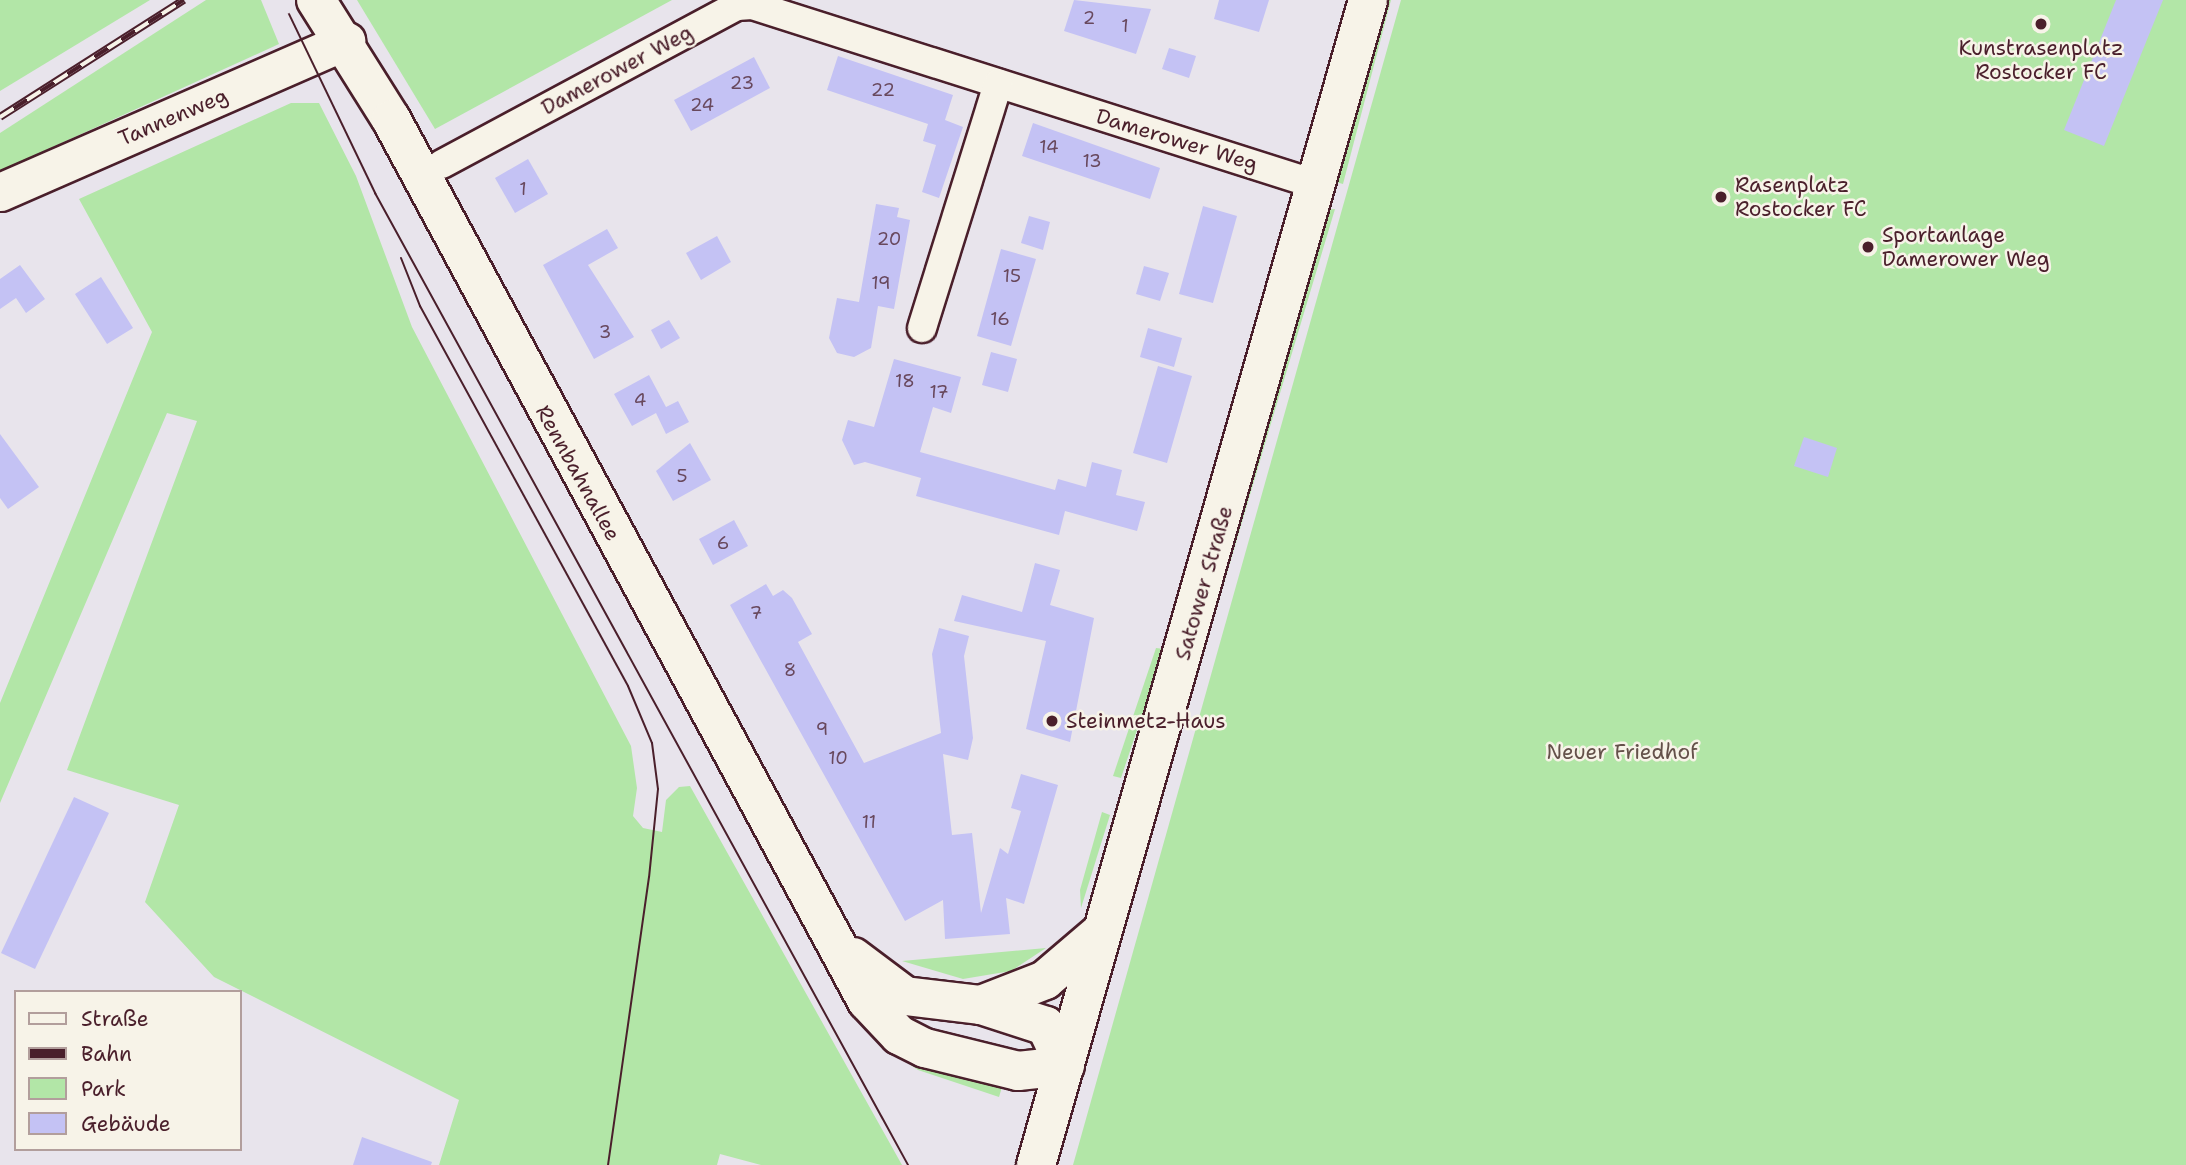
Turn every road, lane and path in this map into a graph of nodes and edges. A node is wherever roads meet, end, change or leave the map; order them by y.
1 (316, 0) edge
2 (1368, 0) edge
3 (345, 41) junction
4 (998, 84) junction
5 (442, 164) dead end
6 (1315, 184) junction
7 (0, 192) edge
8 (922, 328) dead end
9 (1100, 933) junction
10 (840, 946) junction
11 (981, 1005) junction
12 (1065, 1066) junction
13 (1036, 1165) edge

1 - 3 main road, Rennbahnallee
2 - 6 main road, Satower Straße
3 - 7 street, Tannenweg
3 - 10 main road, Rennbahnallee
4 - 5 street, Damerower Weg
4 - 6 street, Damerower Weg
4 - 8 street
6 - 9 main road, Satower Straße
9 - 11 main road, Rennbahnallee
9 - 12 main road, Satower Straße
10 - 11 main road, Rennbahnallee
10 - 12 main road, Rennbahnallee
11 - 12 main road, Rennbahnallee
12 - 13 main road, Satower Straße

